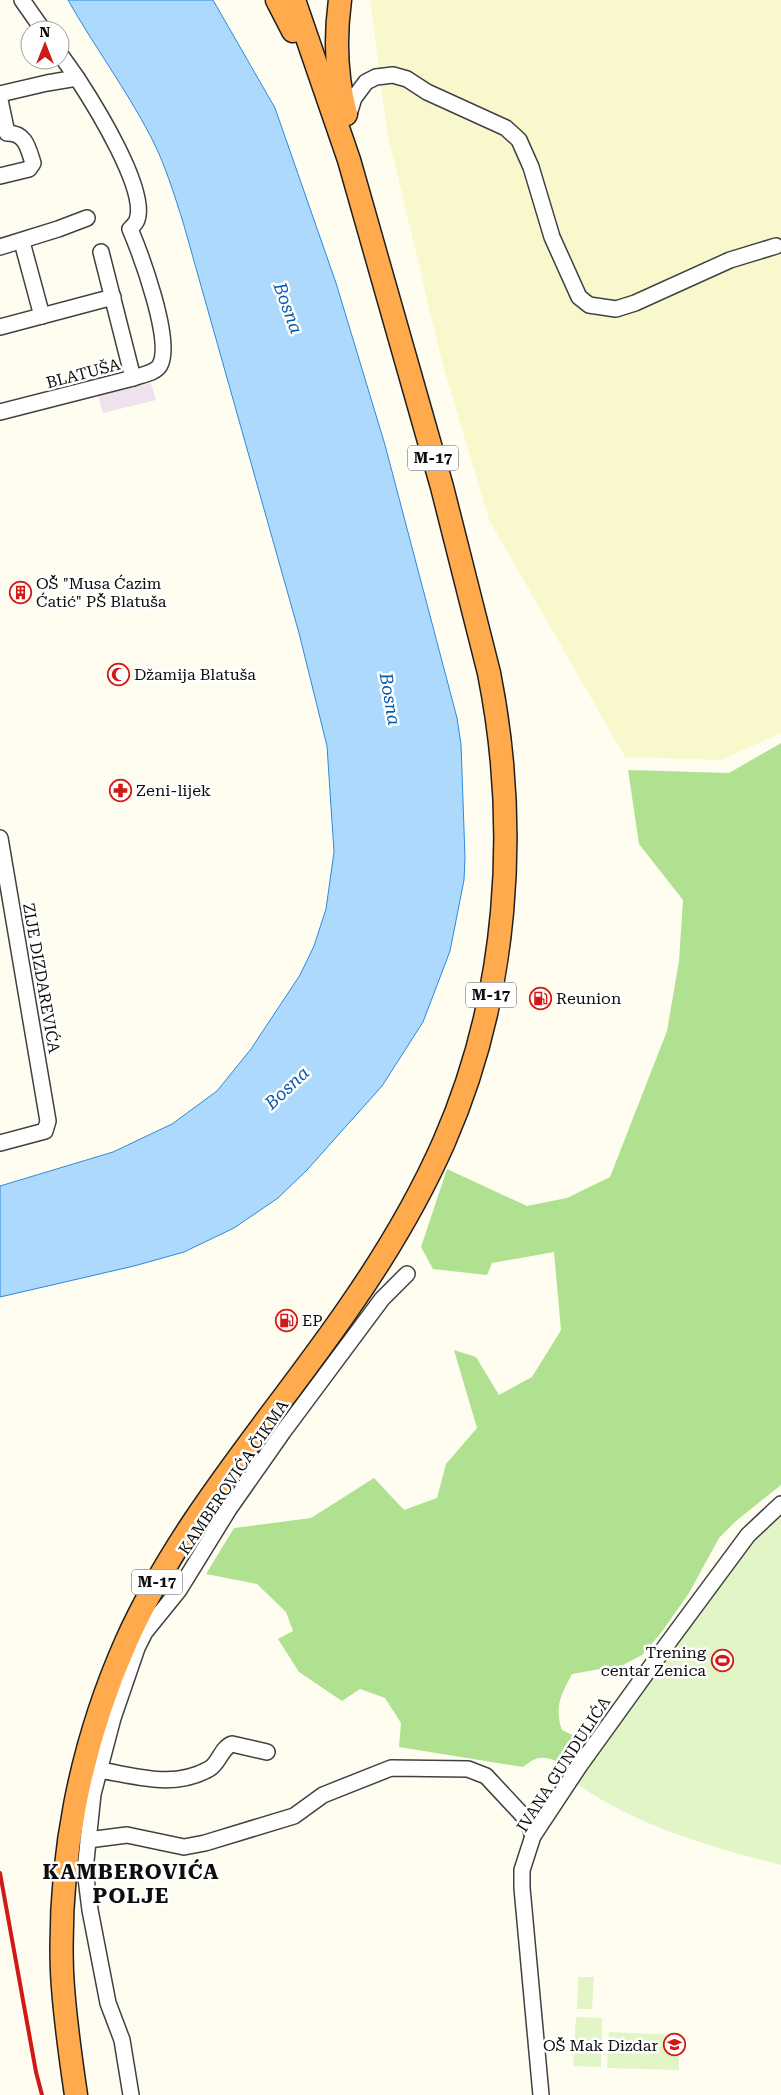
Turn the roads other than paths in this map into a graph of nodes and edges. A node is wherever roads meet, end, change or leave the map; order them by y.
1 (22, 0) edge
2 (277, 0) edge
3 (294, 0) edge
4 (340, 0) edge
5 (36, 20) edge
6 (70, 68) edge
7 (77, 78) junction
8 (0, 94) edge
9 (0, 100) edge
10 (347, 118) junction
11 (0, 176) edge
12 (365, 214) junction
13 (87, 218) dead end
14 (22, 242) junction
15 (776, 246) dead end
16 (0, 247) edge
17 (101, 252) dead end
18 (113, 297) junction
19 (42, 316) junction
20 (0, 327) edge
21 (133, 378) junction
22 (0, 412) edge
23 (0, 838) edge
24 (0, 1143) edge
25 (406, 1274) dead end
26 (781, 1504) edge
27 (267, 1752) dead end
28 (99, 1770) junction
29 (533, 1836) junction
30 (88, 1840) junction
31 (76, 2095) edge
32 (131, 2095) edge
33 (541, 2095) edge

1 - 5 street
2 - 12 highway
3 - 12 highway, M-17
4 - 10 highway
6 - 7 street
7 - 8 street
7 - 21 street, BLATUŠA
9 - 11 street
10 - 12 highway
10 - 15 street
12 - 31 highway, M-17
13 - 14 street
14 - 16 street
14 - 19 street
17 - 18 street
18 - 19 street
18 - 21 street
19 - 20 street
21 - 22 street, BLATUŠA
23 - 24 street, ZIJE DIZDAREVIĆA
25 - 28 street, KAMBEROVIĆA ČIKMA
26 - 29 street, IVANA GUNDULIĆA
27 - 28 street
28 - 30 street, KAMBEROVIĆA ČIKMA
29 - 30 street
29 - 33 street, IVANA GUNDULIĆA
30 - 32 street, KAMBEROVIĆA ČIKMA

